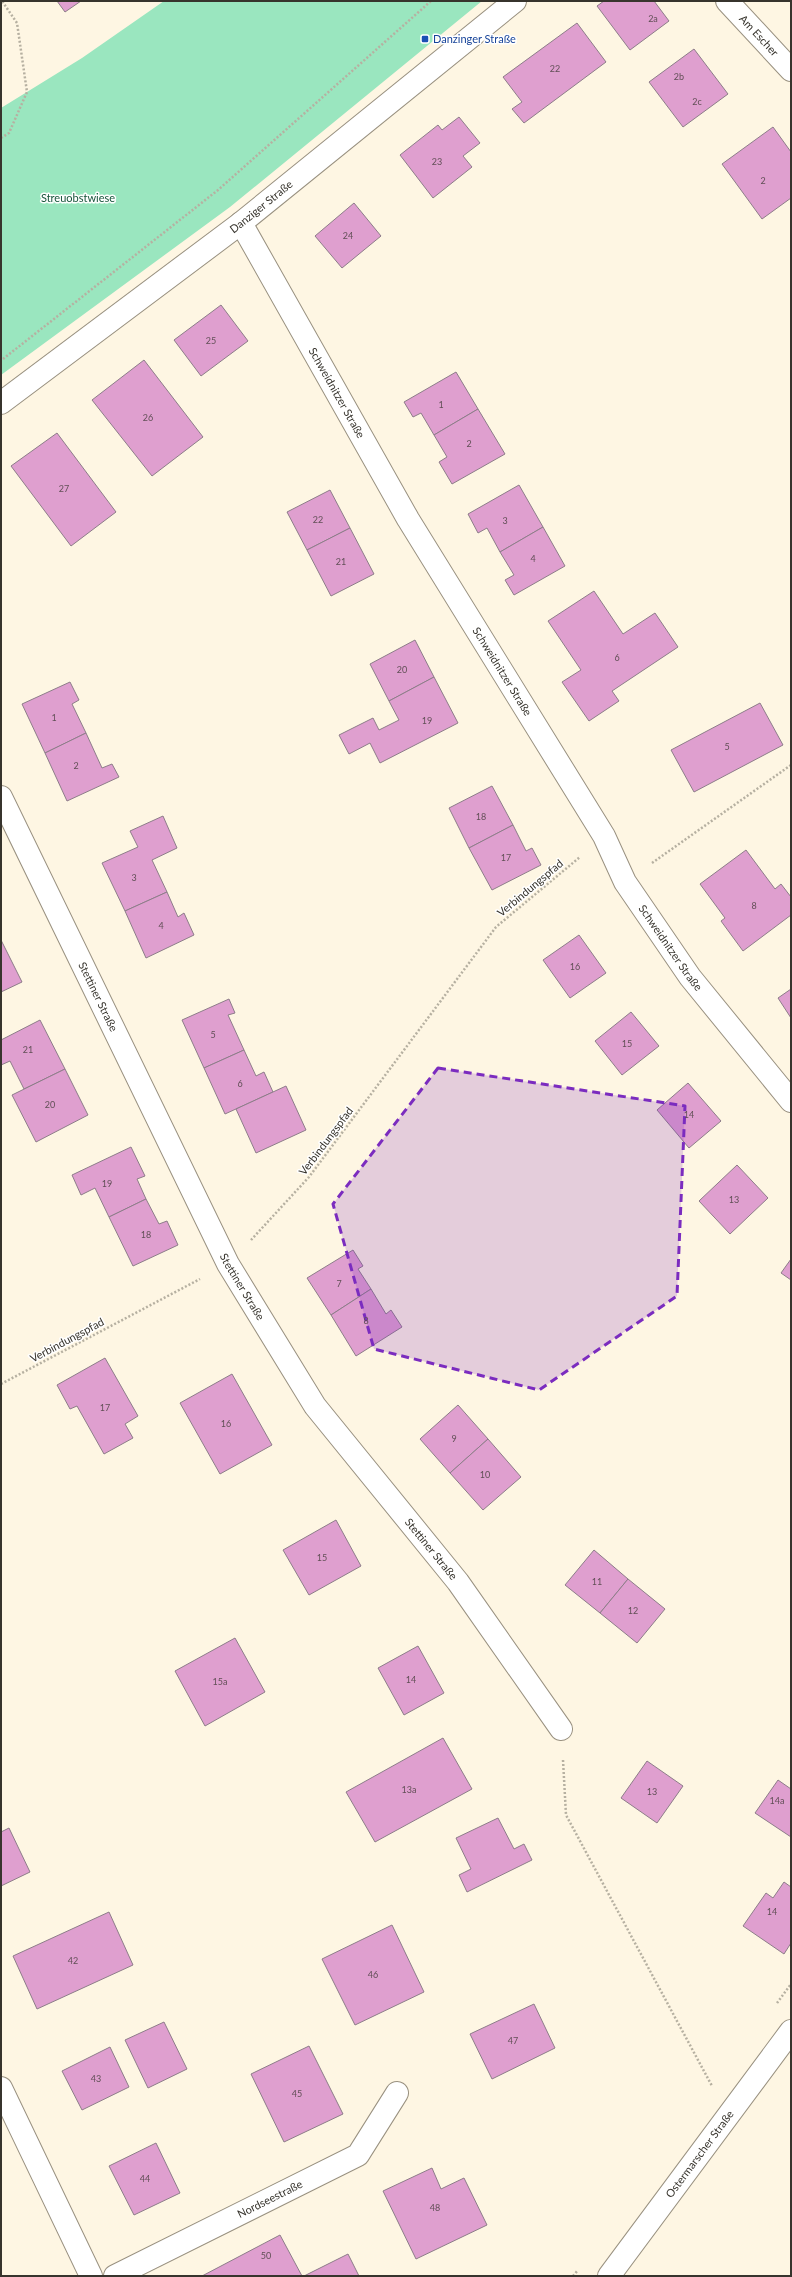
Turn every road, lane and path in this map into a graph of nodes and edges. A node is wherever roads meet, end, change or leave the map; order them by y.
1 (2, 1) edge
2 (431, 1) edge
3 (515, 1) edge
4 (727, 1) edge
5 (791, 70) edge
6 (1, 138) edge
7 (241, 223) junction
8 (1, 361) edge
9 (1, 403) edge
10 (791, 764) edge
11 (1, 797) edge
12 (604, 836) junction
13 (679, 844) dead end
14 (791, 1101) edge
15 (228, 1264) junction
16 (1, 1384) edge
17 (561, 1729) joint
18 (791, 2031) edge
19 (1, 2088) edge
20 (713, 2089) dead end
21 (397, 2094) dead end
22 (91, 2276) edge
23 (116, 2276) edge
24 (609, 2276) edge

1 - 6 path
2 - 8 path
3 - 7 street, Danziger Straße
4 - 5 street, Am Escher
7 - 9 street, Danziger Straße
7 - 12 street, Schweidnitzer Straße
10 - 13 path
11 - 15 street, Stettiner Straße
12 - 14 street, Schweidnitzer Straße
12 - 15 path, Verbindungspfad
15 - 16 path, Verbindungspfad
15 - 17 street, Stettiner Straße
17 - 20 path
18 - 24 street, Ostermarscher Straße
19 - 22 street
21 - 23 street, Nordseestraße

